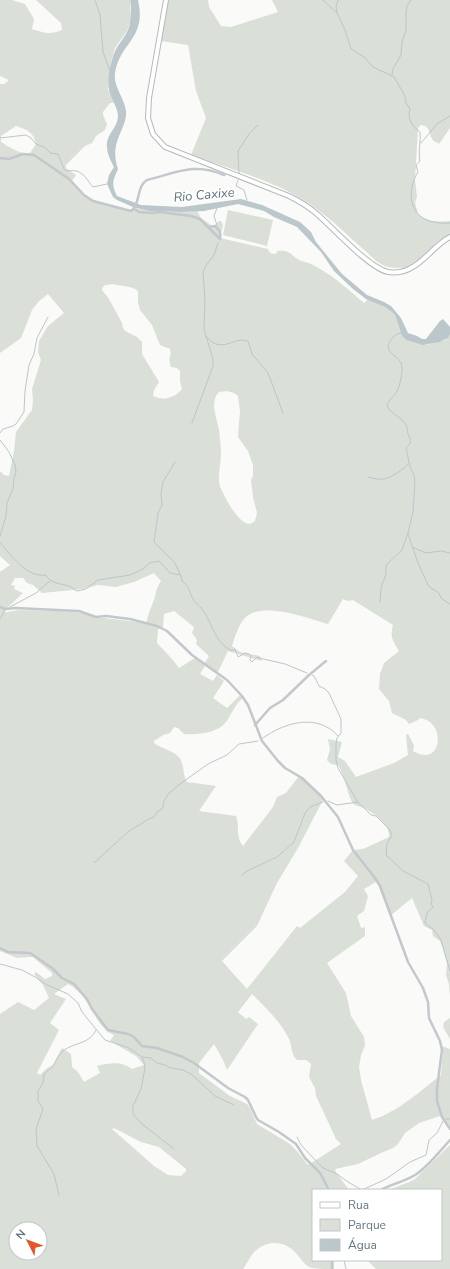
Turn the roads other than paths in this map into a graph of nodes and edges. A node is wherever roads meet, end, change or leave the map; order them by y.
1 (166, 0) edge
2 (0, 158) edge
3 (226, 172) junction
4 (134, 208) junction
5 (208, 227) junction
6 (450, 237) edge
7 (0, 607) edge
8 (326, 661) dead end
9 (255, 725) junction
10 (0, 948) edge
11 (450, 1129) edge
12 (450, 1140) edge
13 (328, 1189) edge
14 (382, 1189) edge

1 - 3 main road
2 - 4 street
3 - 4 street
3 - 6 main road
4 - 5 street
5 - 5 street
7 - 9 street
8 - 9 street
9 - 11 street
10 - 13 street
12 - 14 street

